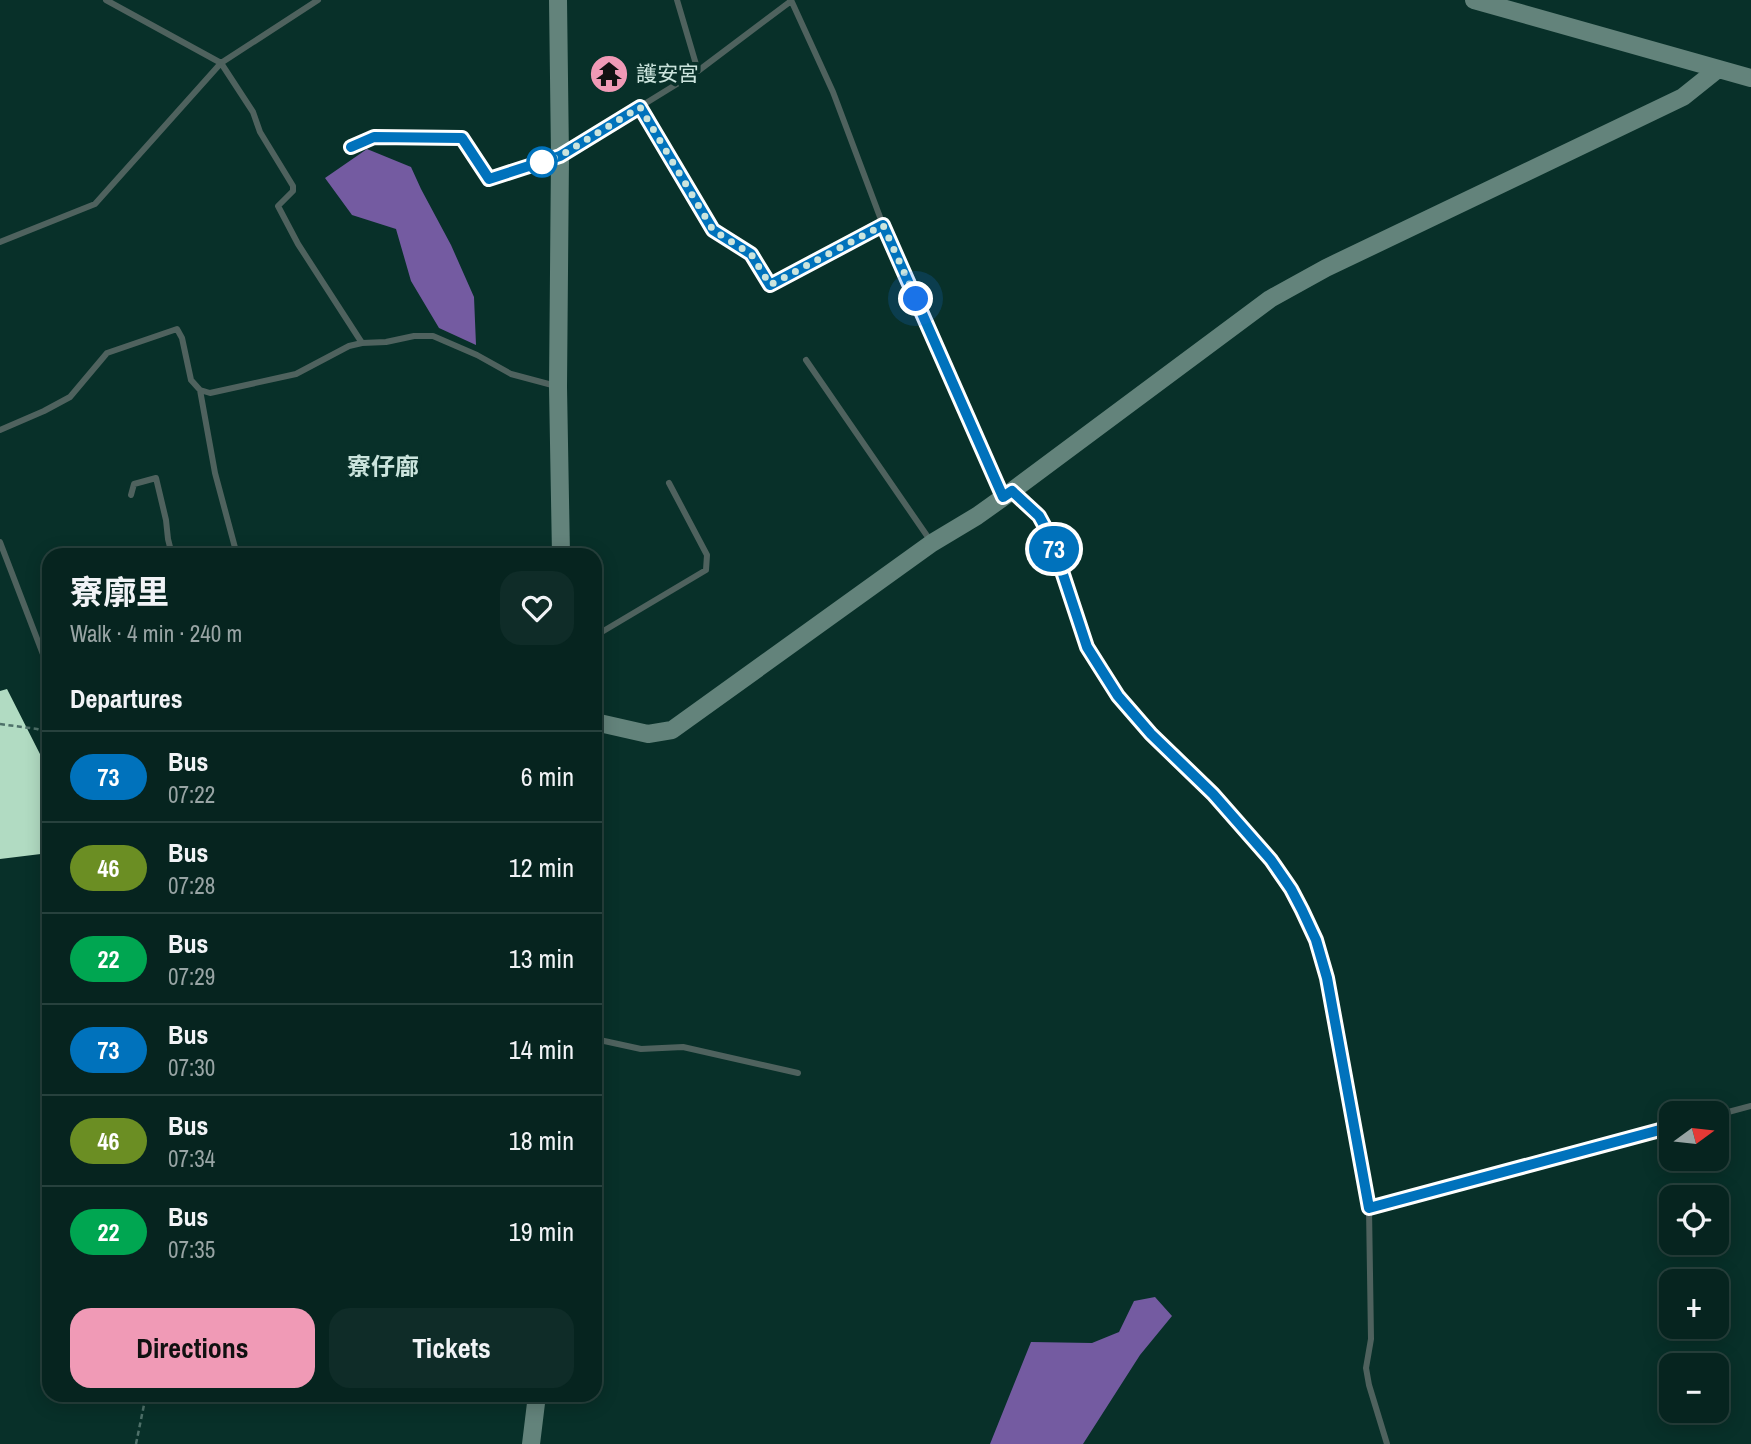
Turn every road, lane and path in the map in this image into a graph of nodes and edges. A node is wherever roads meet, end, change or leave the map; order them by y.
1 (106, 0) edge
2 (318, 0) edge
3 (558, 0) edge
4 (677, 0) edge
5 (1474, 0) edge
6 (791, 1) edge
7 (221, 63) junction
8 (1718, 69) junction
9 (698, 71) junction
10 (1751, 78) edge
11 (640, 107) junction
12 (351, 147) dead end
13 (560, 156) junction
14 (883, 225) junction
15 (0, 242) edge
16 (362, 343) junction
17 (806, 360) dead end
18 (558, 387) junction
19 (200, 390) junction
20 (0, 430) edge
21 (669, 483) dead end
22 (1008, 494) junction
23 (131, 495) dead end
24 (0, 542) edge
25 (932, 543) junction
26 (170, 548) edge
27 (235, 548) edge
28 (561, 548) edge
29 (602, 632) edge
30 (42, 652) edge
31 (0, 724) edge
32 (602, 724) edge
33 (42, 731) edge
34 (602, 1041) edge
35 (798, 1073) dead end
36 (1751, 1106) edge
37 (1729, 1112) edge
38 (1659, 1130) edge
39 (1369, 1208) junction
40 (145, 1402) edge
41 (536, 1402) edge
42 (136, 1444) edge
43 (531, 1444) edge
44 (1387, 1444) edge

1 - 7 lane
2 - 7 lane
3 - 13 street
4 - 9 lane
5 - 8 street
6 - 9 lane
6 - 14 lane
7 - 15 lane
7 - 16 lane
8 - 10 street
8 - 22 street
9 - 11 lane
11 - 13 lane
11 - 14 lane
12 - 13 lane
13 - 18 street
14 - 22 lane
16 - 18 lane
16 - 19 lane
17 - 25 lane
18 - 28 street
19 - 20 lane
19 - 27 lane
21 - 29 lane
22 - 25 street
22 - 39 lane
23 - 26 lane
24 - 30 lane
25 - 32 street
31 - 33 path
34 - 35 lane
36 - 37 lane
38 - 39 lane
39 - 44 lane
40 - 42 path
41 - 43 street

